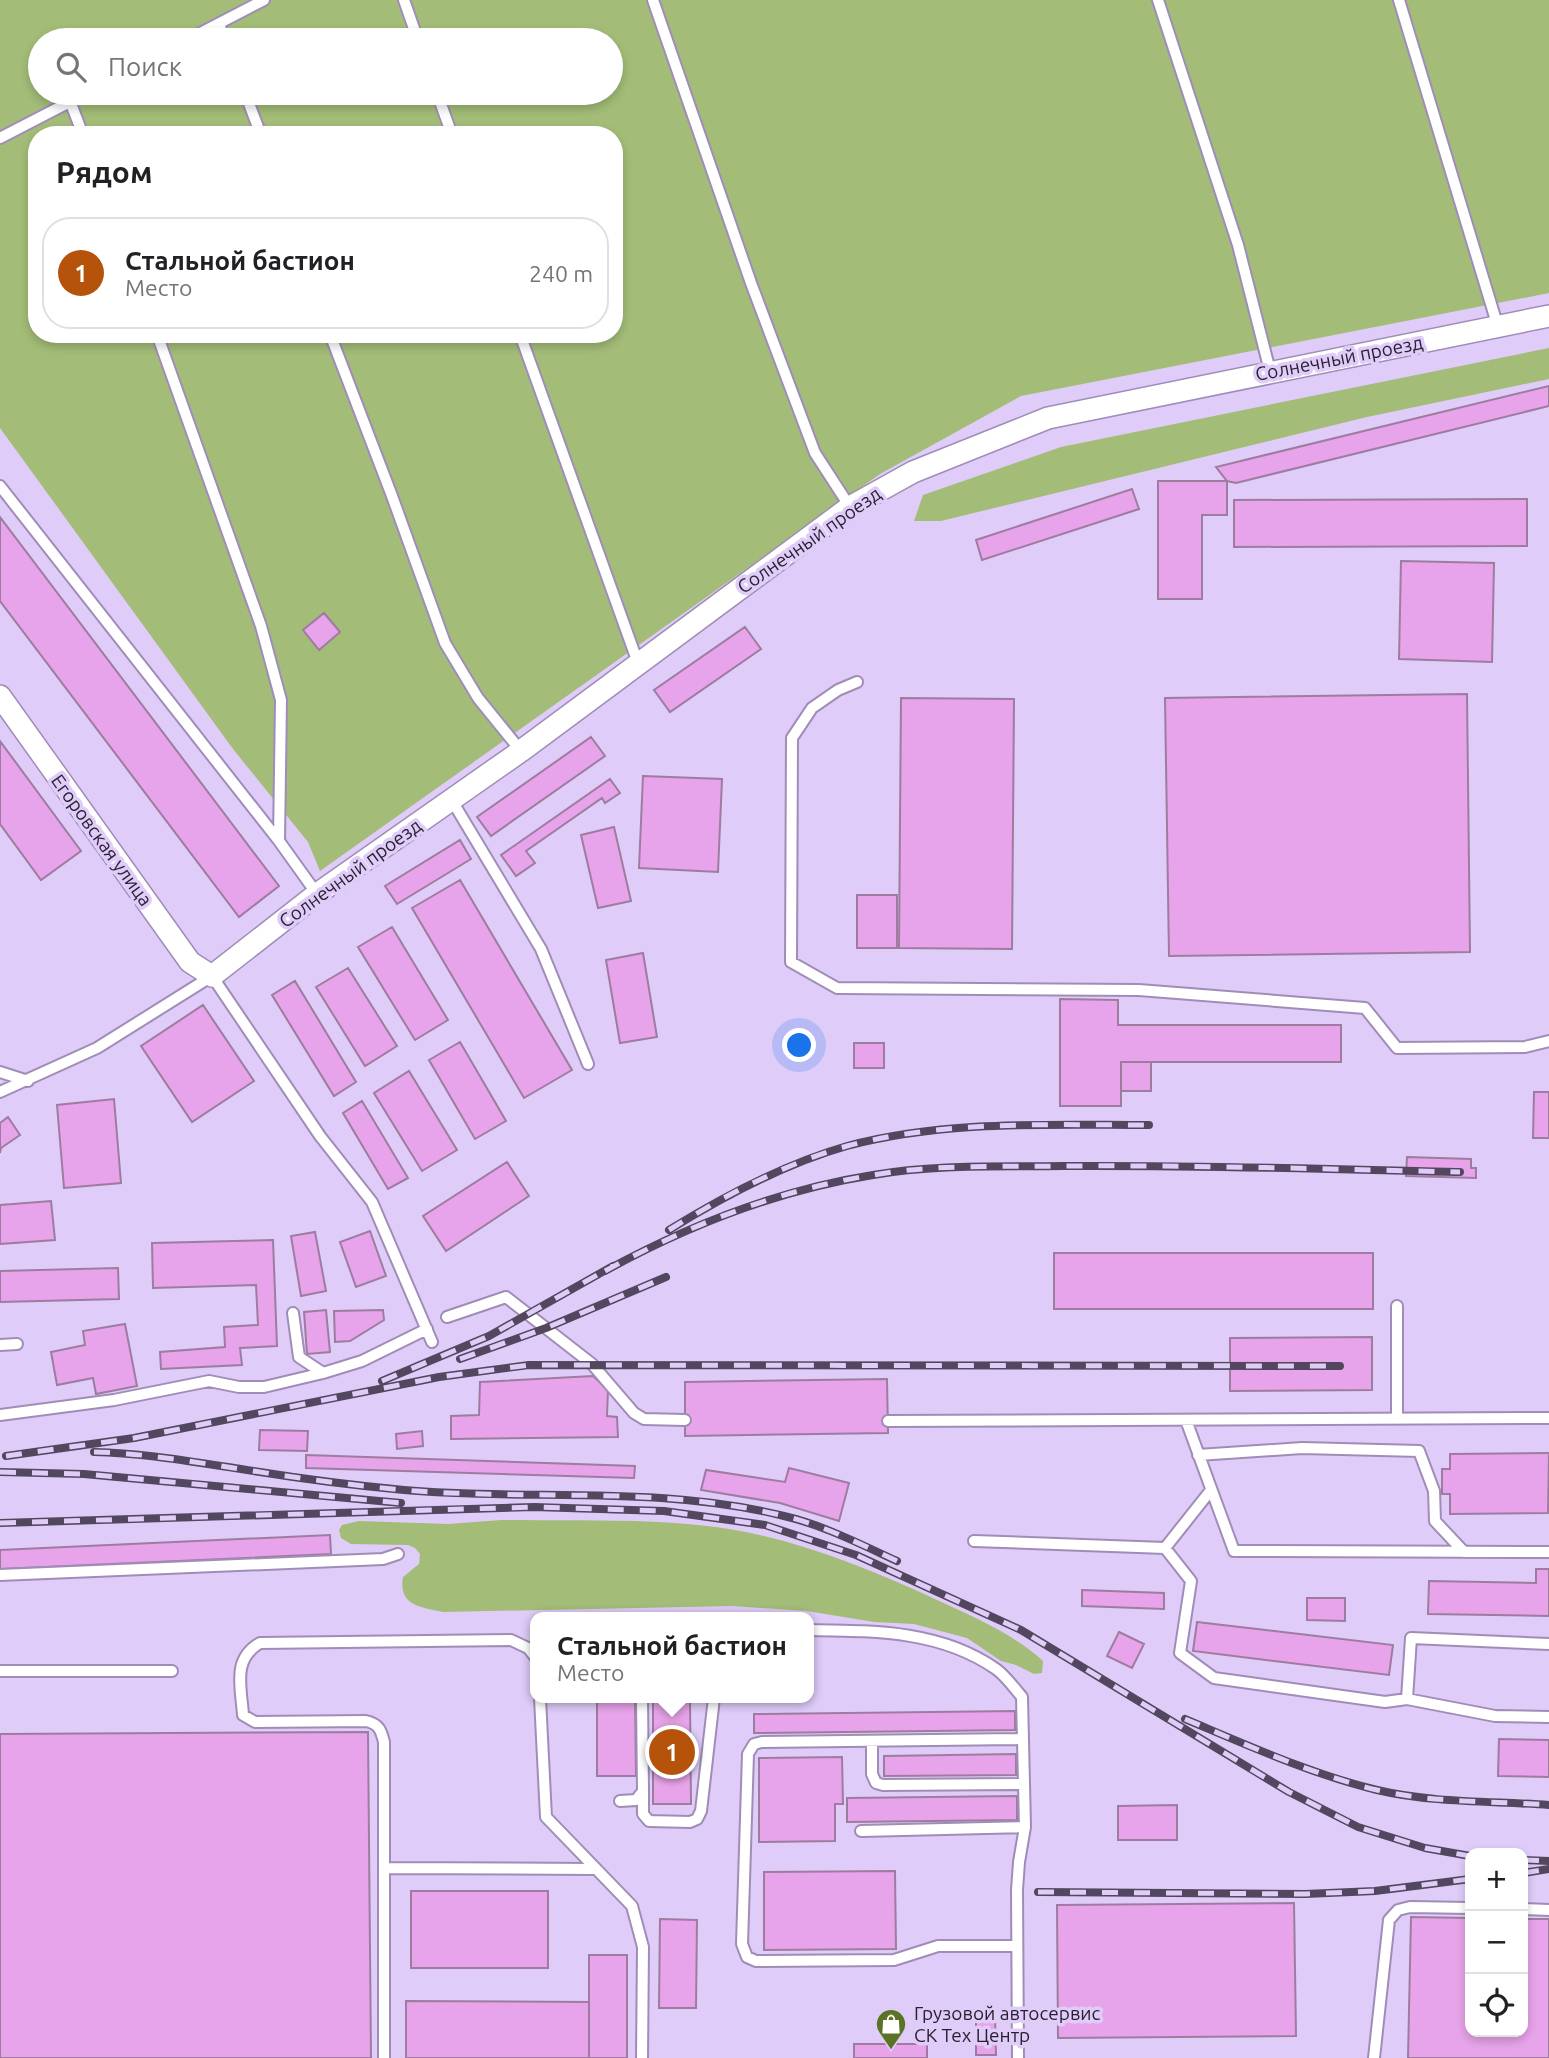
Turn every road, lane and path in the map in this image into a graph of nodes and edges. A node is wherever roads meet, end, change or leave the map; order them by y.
1 (264, 0) edge
2 (404, 0) edge
3 (653, 0) edge
4 (1158, 0) edge
5 (1399, 0) edge
6 (219, 24) junction
7 (211, 28) edge
8 (220, 28) edge
9 (414, 28) edge
10 (62, 105) edge
11 (72, 105) edge
12 (250, 105) edge
13 (441, 105) edge
14 (80, 126) edge
15 (258, 126) edge
16 (449, 126) edge
17 (0, 138) edge
18 (1549, 316) edge
19 (1498, 327) junction
20 (161, 343) edge
21 (333, 343) edge
22 (523, 343) edge
23 (1270, 372) junction
24 (0, 486) edge
25 (850, 507) junction
26 (638, 663) junction
27 (857, 682) dead end
28 (0, 696) edge
29 (521, 751) junction
30 (451, 799) junction
31 (279, 841) junction
32 (317, 894) junction
33 (212, 976) junction
34 (1549, 1041) edge
35 (588, 1064) dead end
36 (0, 1072) edge
37 (28, 1081) junction
38 (0, 1092) edge
39 (1397, 1306) dead end
40 (293, 1313) dead end
41 (447, 1317) dead end
42 (426, 1329) junction
43 (432, 1342) dead end
44 (17, 1344) dead end
45 (0, 1345) edge
46 (323, 1373) junction
47 (0, 1415) edge
48 (1549, 1418) edge
49 (1397, 1419) junction
50 (685, 1420) dead end
51 (1186, 1420) junction
52 (888, 1421) dead end
53 (1198, 1455) junction
54 (1211, 1490) junction
55 (974, 1541) dead end
56 (1165, 1548) junction
57 (1464, 1552) junction
58 (1549, 1552) edge
59 (398, 1554) dead end
60 (0, 1575) edge
61 (814, 1630) edge
62 (1549, 1644) edge
63 (530, 1650) edge
64 (0, 1671) edge
65 (172, 1671) dead end
66 (1407, 1699) junction
67 (540, 1703) edge
68 (642, 1703) edge
69 (712, 1703) edge
70 (1549, 1717) edge
71 (1023, 1739) junction
72 (872, 1741) junction
73 (1024, 1784) junction
74 (643, 1791) junction
75 (620, 1801) dead end
76 (1025, 1828) junction
77 (861, 1831) dead end
78 (384, 1868) junction
79 (596, 1869) junction
80 (1465, 1908) edge
81 (1528, 1909) edge
82 (1549, 1910) edge
83 (1017, 1946) junction
84 (384, 2058) edge
85 (642, 2058) edge
86 (1018, 2058) edge
87 (1374, 2058) edge

1 - 6 lane
2 - 9 lane
3 - 25 lane
4 - 23 lane
5 - 19 lane
6 - 7 lane
6 - 8 lane
10 - 17 lane
11 - 14 lane
12 - 15 lane
13 - 16 lane
18 - 19 street, Солнечный проезд
19 - 23 street, Солнечный проезд
20 - 31 lane
21 - 29 lane
22 - 26 lane
23 - 25 street, Солнечный проезд
24 - 31 lane
25 - 26 street, Солнечный проезд
26 - 29 street, Солнечный проезд
27 - 34 lane
28 - 33 street, Егоровская улица
29 - 30 street, Солнечный проезд
30 - 32 street, Солнечный проезд
30 - 35 lane
31 - 32 lane
32 - 33 street, Солнечный проезд
33 - 37 lane
33 - 42 lane
36 - 37 lane
37 - 38 lane
39 - 49 lane
40 - 46 lane
41 - 50 lane
42 - 43 lane
42 - 46 lane
44 - 45 lane
46 - 47 lane
48 - 49 lane
49 - 51 lane
51 - 52 lane
51 - 53 lane
53 - 54 lane
53 - 57 lane
54 - 56 lane
54 - 57 lane
55 - 56 lane
56 - 66 lane
57 - 58 lane
59 - 60 lane
61 - 71 lane
62 - 66 lane
63 - 78 lane
64 - 65 lane
66 - 70 lane
67 - 79 lane
68 - 74 lane
69 - 74 lane
71 - 72 lane
71 - 73 lane
72 - 73 lane
72 - 83 lane
73 - 76 lane
74 - 75 lane
76 - 77 lane
76 - 83 lane
78 - 79 lane
78 - 84 lane
79 - 85 lane
80 - 87 lane
81 - 82 lane
83 - 86 lane

